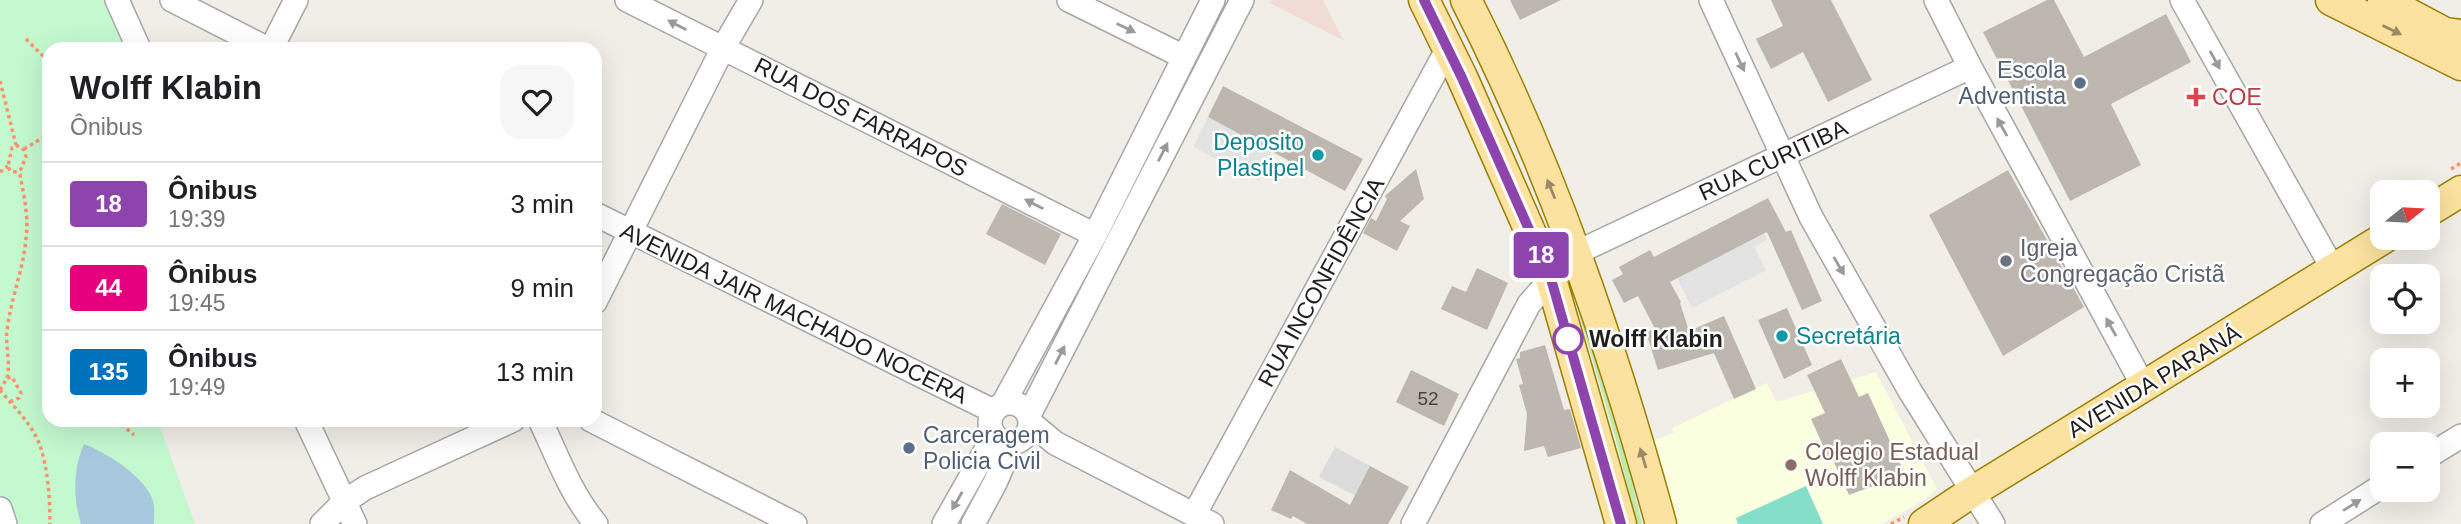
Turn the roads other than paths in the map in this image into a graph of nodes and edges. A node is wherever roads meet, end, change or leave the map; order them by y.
1 (117, 0) edge
2 (172, 0) edge
3 (217, 0) edge
4 (296, 0) edge
5 (627, 0) edge
6 (751, 0) edge
7 (1069, 0) edge
8 (1213, 0) edge
9 (1242, 0) edge
10 (1424, 0) edge
11 (1466, 0) edge
12 (1711, 0) edge
13 (1936, 0) edge
14 (2182, 0) edge
15 (2331, 0) edge
16 (2384, 0) edge
17 (225, 26) junction
18 (2456, 37) edge
19 (135, 42) edge
20 (256, 42) edge
21 (273, 42) edge
22 (723, 48) junction
23 (1448, 48) junction
24 (1184, 57) junction
25 (2461, 65) edge
26 (1970, 67) junction
27 (1784, 156) junction
28 (2461, 191) edge
29 (2440, 204) edge
30 (602, 218) edge
31 (630, 232) junction
32 (1095, 235) junction
33 (2370, 247) edge
34 (1576, 253) junction
35 (2333, 269) junction
36 (1551, 279) junction
37 (602, 288) edge
38 (2144, 387) junction
39 (998, 408) junction
40 (602, 426) edge
41 (309, 427) edge
42 (497, 427) edge
43 (543, 427) edge
44 (1017, 432) junction
45 (2461, 436) edge
46 (2440, 449) edge
47 (1972, 492) junction
48 (2370, 494) edge
49 (344, 502) junction
50 (0, 509) edge
51 (1203, 519) edge
52 (5, 524) edge
53 (322, 524) edge
54 (355, 524) edge
55 (596, 524) edge
56 (795, 524) edge
57 (944, 524) edge
58 (973, 524) edge
59 (1413, 524) edge
60 (1621, 524) edge
61 (1661, 524) edge
62 (1924, 524) edge
63 (1993, 524) edge
64 (2322, 524) edge

1 - 19 street
2 - 17 street
3 - 17 street
4 - 21 street
22 -> 5 street, RUA DOS FARRAPOS
6 - 22 street
7 -> 24 street
8 - 24 street
44 -> 9 street
10 - 23 main road
34 -> 11 main road
12 -> 27 street
13 - 26 street
14 -> 35 street
15 -> 25 main road
16 - 18 main road
17 - 20 street
22 - 31 street
32 -> 22 street, RUA DOS FARRAPOS
23 - 36 main road
23 - 51 street, RUA INCONFIDÊNCIA
24 - 32 street
26 - 27 street, RUA CURITIBA
38 -> 26 street
27 - 34 street, RUA CURITIBA
27 -> 47 street
28 - 29 main road
30 - 31 street, AVENIDA JAIR MACHADO NOCERA
31 - 37 street
31 - 39 street, AVENIDA JAIR MACHADO NOCERA
32 - 39 street
33 - 35 main road, AVENIDA PARANÁ
61 -> 34 main road
35 - 38 main road, AVENIDA PARANÁ
36 - 59 street
36 - 60 main road
38 - 47 main road, AVENIDA PARANÁ
39 - 44 street, AVENIDA JAIR MACHADO NOCERA
39 - 44 street
40 - 56 street
41 - 49 street
42 - 49 street
43 - 55 street
44 - 51 street
44 -> 57 street
44 - 58 street
45 - 46 street
47 - 62 main road, AVENIDA PARANÁ
47 - 63 street
64 -> 48 street
49 - 53 street
49 - 54 street
50 - 52 street

